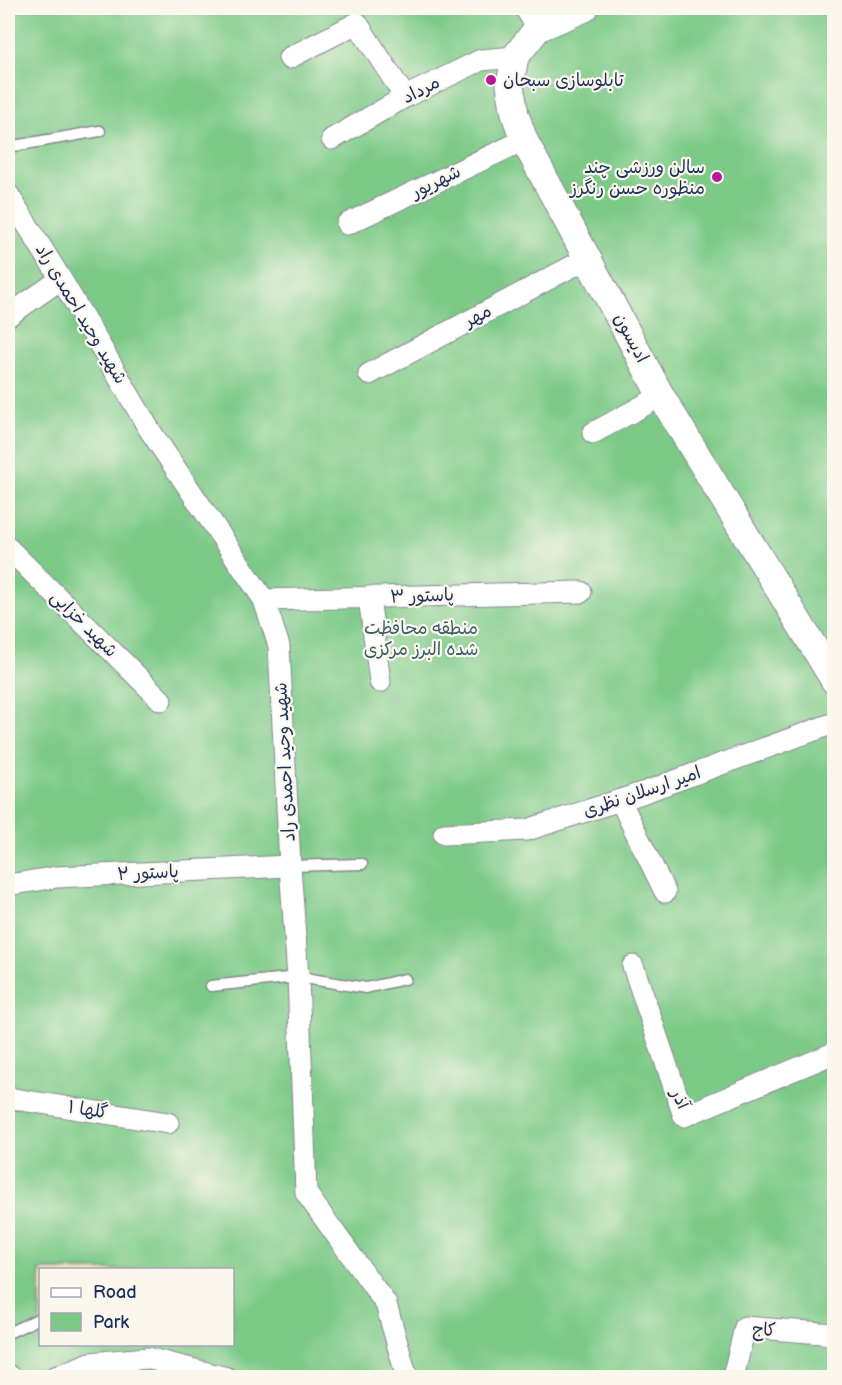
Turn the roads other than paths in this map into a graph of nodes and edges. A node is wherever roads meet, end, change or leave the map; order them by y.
1 (585, 8) edge
2 (532, 18) edge
3 (515, 57) junction
4 (289, 58) dead end
5 (405, 98) junction
6 (100, 132) dead end
7 (332, 139) dead end
8 (524, 140) junction
9 (8, 147) edge
10 (8, 194) edge
11 (347, 224) dead end
12 (588, 258) junction
13 (61, 279) junction
14 (8, 316) edge
15 (369, 374) dead end
16 (661, 396) junction
17 (593, 433) dead end
18 (8, 548) edge
19 (580, 592) dead end
20 (369, 597) junction
21 (264, 600) junction
22 (834, 680) edge
23 (380, 682) dead end
24 (161, 700) dead end
25 (834, 723) edge
26 (620, 800) junction
27 (444, 834) dead end
28 (362, 864) dead end
29 (290, 866) junction
30 (8, 885) edge
31 (665, 892) dead end
32 (633, 966) dead end
33 (298, 977) junction
34 (405, 979) dead end
35 (211, 986) dead end
36 (834, 1056) edge
37 (8, 1098) edge
38 (168, 1123) dead end
39 (39, 1318) edge
40 (8, 1333) edge
41 (834, 1334) edge
42 (8, 1375) edge
43 (12, 1377) edge
44 (53, 1377) edge
45 (227, 1377) edge
46 (407, 1377) edge
47 (733, 1377) edge

1 - 2 street, ادیسون
2 - 3 street, ادیسون
3 - 5 street, مرداد
3 - 8 street, ادیسون
4 - 5 street
5 - 7 street, مرداد
6 - 9 lane
8 - 11 street, شهریور
8 - 12 street, ادیسون
10 - 13 street, شهید وحید احمدی راد
12 - 15 street, مهر
12 - 16 street, ادیسون
13 - 14 street
13 - 21 street, شهید وحید احمدی راد
16 - 17 street
16 - 22 street, ادیسون
18 - 24 street, شهید خزایی
19 - 20 street, پاستور ۳
20 - 21 street, پاستور ۳
20 - 23 street
21 - 29 street, شهید وحید احمدی راد
25 - 26 street, امیر ارسلان نظری
26 - 27 street, امیر ارسلان نظری
26 - 31 street
28 - 29 lane
29 - 30 street, پاستور ۲
29 - 33 street, شهید وحید احمدی راد
32 - 36 street, آذر
33 - 34 lane
33 - 35 lane
33 - 46 street, شهید وحید احمدی راد
37 - 38 street, گلها ۱
39 - 40 lane
41 - 47 street, کاج
42 - 43 street
44 - 45 street

